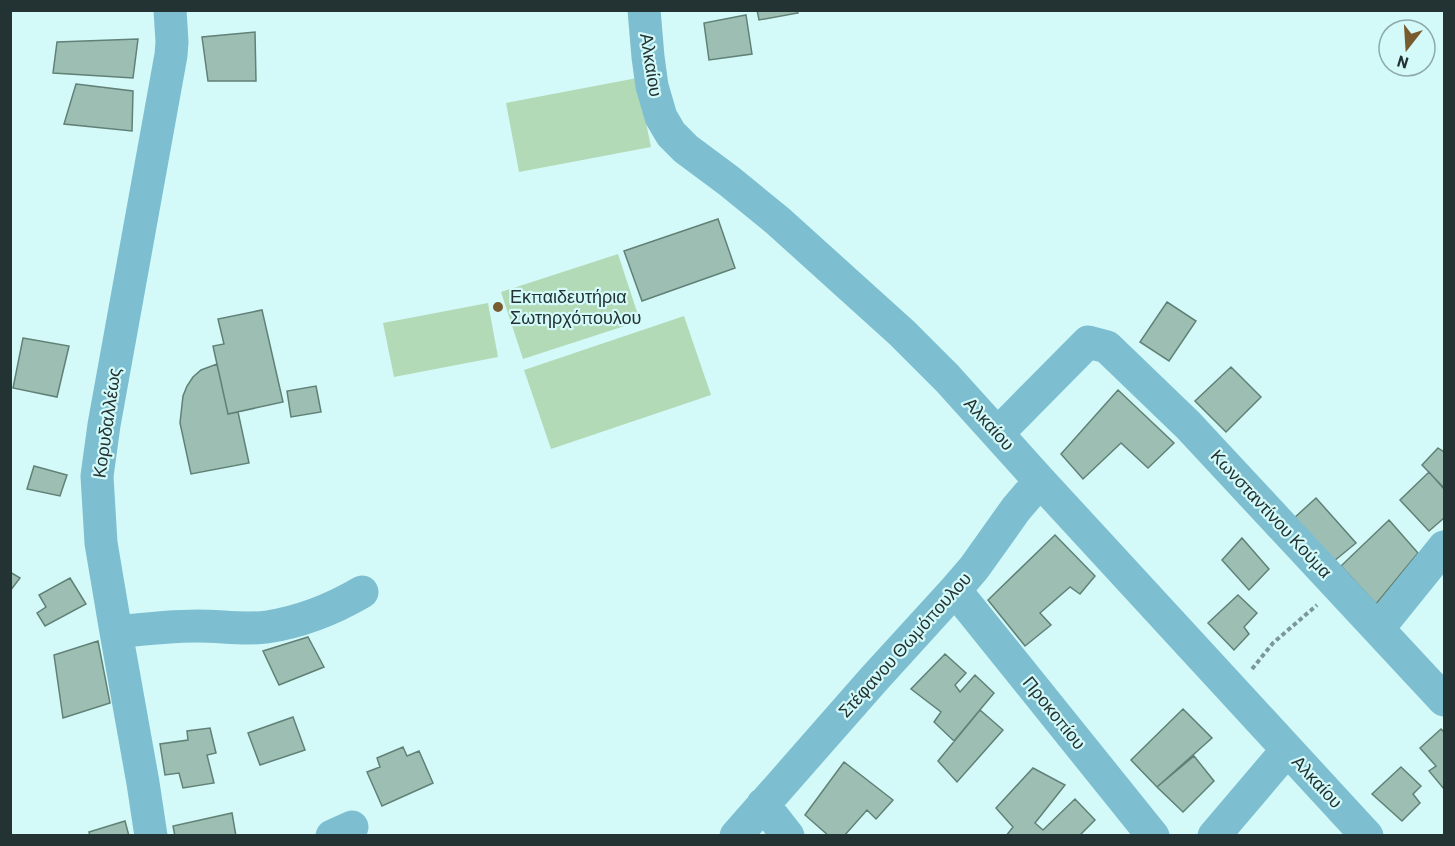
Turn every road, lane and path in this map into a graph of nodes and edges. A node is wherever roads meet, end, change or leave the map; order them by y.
1 (170, 10) edge
2 (644, 10) edge
3 (998, 433) junction
4 (1040, 481) junction
5 (1444, 547) edge
6 (1338, 587) junction
7 (955, 590) junction
8 (362, 592) dead end
9 (1378, 629) junction
10 (116, 632) junction
11 (1234, 690) junction
12 (1444, 700) edge
13 (1287, 750) junction
14 (764, 804) junction
15 (151, 836) edge
16 (736, 836) edge
17 (788, 836) edge
18 (1153, 836) edge
19 (1214, 836) edge
20 (1367, 836) edge

1 - 10 street, Κορυδαλλέως
2 - 3 street, Αλκαίου
3 - 4 street, Αλκαίου
3 - 6 street, Κωνσταντίνου Κούμα
4 - 7 street, Στέφανου Θωμόπουλου
4 - 11 street, Αλκαίου
5 - 9 street
6 - 9 street, Κωνσταντίνου Κούμα
6 - 11 path
7 - 14 street, Στέφανου Θωμόπουλου
7 - 18 street, Προκοπίου
8 - 10 street
9 - 12 street, Κωνσταντίνου Κούμα
10 - 15 street, Κορυδαλλέως
11 - 13 street, Αλκαίου
13 - 19 street
13 - 20 street, Αλκαίου
14 - 16 street, Στέφανου Θωμόπουλου
14 - 17 street

